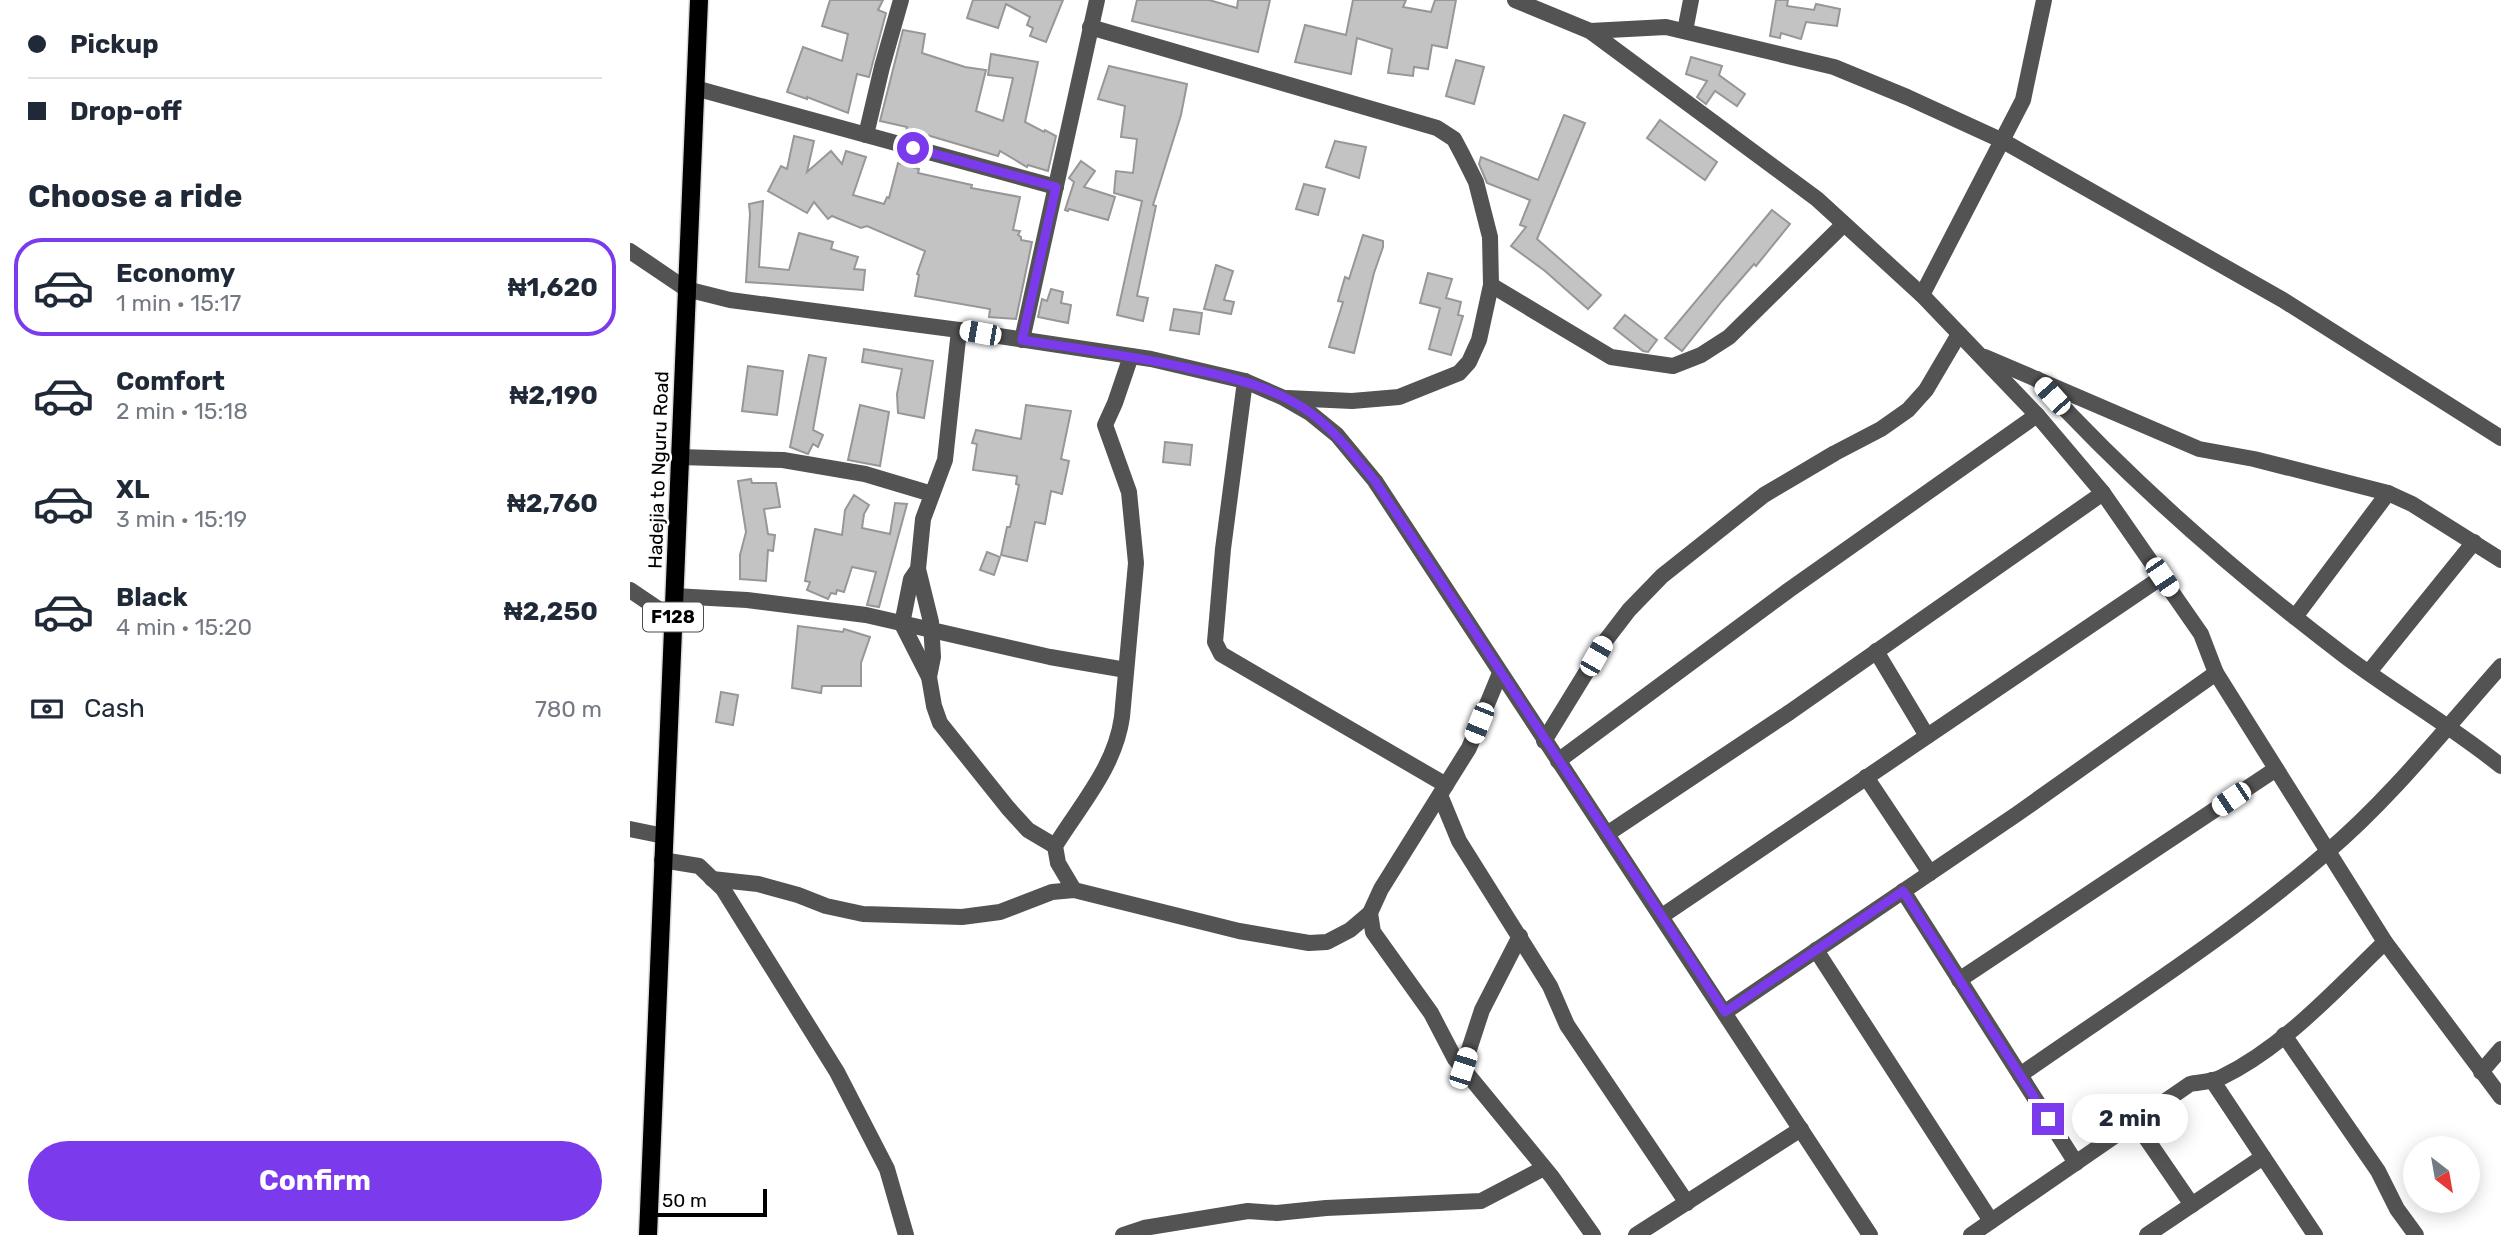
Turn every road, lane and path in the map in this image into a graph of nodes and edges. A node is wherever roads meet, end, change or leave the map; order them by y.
1 (699, 0) edge
2 (901, 0) edge
3 (1097, 0) edge
4 (1515, 0) edge
5 (1690, 0) edge
6 (2044, 0) edge
7 (1090, 27) junction
8 (1590, 31) junction
9 (1685, 31) junction
10 (695, 88) junction
11 (866, 135) junction
12 (2003, 141) junction
13 (1056, 187) junction
14 (1844, 224) junction
15 (630, 251) edge
16 (1491, 285) junction
17 (686, 289) junction
18 (1922, 295) junction
19 (960, 330) junction
20 (1959, 334) junction
21 (1022, 340) junction
22 (1980, 355) junction
23 (1130, 356) junction
24 (2037, 379) junction
25 (1245, 381) junction
26 (1284, 398) junction
27 (2037, 415) junction
28 (2501, 438) edge
29 (679, 457) junction
30 (2103, 493) junction
31 (2388, 493) junction
32 (932, 494) junction
33 (2473, 542) junction
34 (2501, 560) edge
35 (918, 569) junction
36 (2162, 577) junction
37 (630, 590) edge
38 (674, 596) junction
39 (2295, 617) junction
40 (673, 619) junction
41 (902, 624) junction
42 (932, 630) junction
43 (1876, 652) junction
44 (2501, 666) edge
45 (1126, 670) junction
46 (2369, 672) junction
47 (1500, 673) junction
48 (2216, 673) junction
49 (929, 677) junction
50 (2448, 726) junction
51 (1927, 736) junction
52 (1544, 741) junction
53 (1558, 761) junction
54 (2501, 766) edge
55 (2276, 769) junction
56 (1866, 776) junction
57 (1443, 790) junction
58 (630, 829) edge
59 (1607, 834) junction
60 (664, 836) junction
61 (1055, 846) junction
62 (2328, 851) junction
63 (662, 860) junction
64 (1930, 873) junction
65 (712, 879) junction
66 (1074, 890) junction
67 (1903, 891) junction
68 (1370, 913) junction
69 (1662, 916) junction
70 (1520, 936) junction
71 (2385, 942) junction
72 (1816, 950) junction
73 (1959, 980) junction
74 (1725, 1012) junction
75 (2284, 1035) junction
76 (2501, 1049) edge
77 (1463, 1068) junction
78 (2481, 1072) junction
79 (2020, 1075) junction
80 (2212, 1080) junction
81 (2501, 1097) edge
82 (2135, 1122) junction
83 (1801, 1129) junction
84 (2263, 1157) junction
85 (2076, 1163) junction
86 (1544, 1168) junction
87 (1687, 1203) junction
88 (2192, 1205) junction
89 (1992, 1221) junction
90 (648, 1235) edge
91 (906, 1235) edge
92 (1123, 1235) edge
93 (1593, 1235) edge
94 (1636, 1235) edge
95 (1869, 1235) edge
96 (1971, 1235) edge
97 (2147, 1235) edge
98 (2315, 1235) edge
99 (2416, 1235) edge

1 - 10 main road, Hadejia to Nguru Road / F128
2 - 11 street
3 - 7 street
4 - 8 street
5 - 9 street
6 - 12 street
7 - 13 street
7 - 16 street
8 - 9 street
8 - 14 street
9 - 12 street
10 - 11 street
10 - 17 main road, Hadejia to Nguru Road / F128
11 - 13 street
12 - 18 street
12 - 28 street
13 - 21 street
14 - 16 street
14 - 18 street
15 - 17 street
16 - 26 street
17 - 19 street
17 - 29 main road, Hadejia to Nguru Road / F128
18 - 20 street
19 - 21 street
19 - 32 street
20 - 22 street
20 - 52 street
21 - 23 street
22 - 24 street
22 - 27 street
23 - 25 street
23 - 45 street
24 - 31 street
24 - 39 street
25 - 26 street
25 - 57 street
26 - 47 street
27 - 30 street
27 - 53 street
29 - 32 street
29 - 38 main road, Hadejia to Nguru Road / F128
30 - 36 street
30 - 43 street
31 - 33 street
31 - 39 street
32 - 35 street
33 - 34 street
33 - 46 street
35 - 41 street
35 - 42 street
36 - 48 street
36 - 51 street
37 - 40 street
38 - 40 main road, Hadejia to Nguru Road / F128
38 - 41 street
39 - 46 street
40 - 60 main road, Hadejia to Nguru Road / F128
41 - 42 street
41 - 49 street
42 - 45 street
42 - 49 street
43 - 51 street
43 - 59 street
44 - 50 street
45 - 61 street
46 - 50 street
47 - 52 street
47 - 57 street
48 - 55 street
48 - 64 street
49 - 61 street
50 - 54 street
50 - 62 street
51 - 56 street
52 - 53 street
53 - 59 street
55 - 62 street
55 - 73 street
56 - 64 street
56 - 69 street
57 - 68 street
57 - 70 street
58 - 60 street
59 - 69 street
60 - 63 main road, Hadejia to Nguru Road / F128
61 - 66 street
62 - 71 street
62 - 79 street
63 - 65 street
63 - 90 main road, Hadejia to Nguru Road / F128
64 - 67 street
65 - 66 street
65 - 91 street
66 - 68 street
67 - 72 street
67 - 73 street
68 - 77 street
69 - 74 street
70 - 77 street
70 - 87 street
71 - 75 street
71 - 78 street
72 - 74 street
72 - 89 street
73 - 79 street
74 - 83 street
75 - 80 street
75 - 99 street
76 - 78 street
77 - 86 street
78 - 81 street
79 - 85 street
80 - 82 street
80 - 84 street
82 - 85 street
82 - 88 street
83 - 87 street
83 - 95 street
84 - 88 street
84 - 98 street
85 - 89 street
86 - 92 street
86 - 93 street
87 - 94 street
88 - 97 street
89 - 96 street

